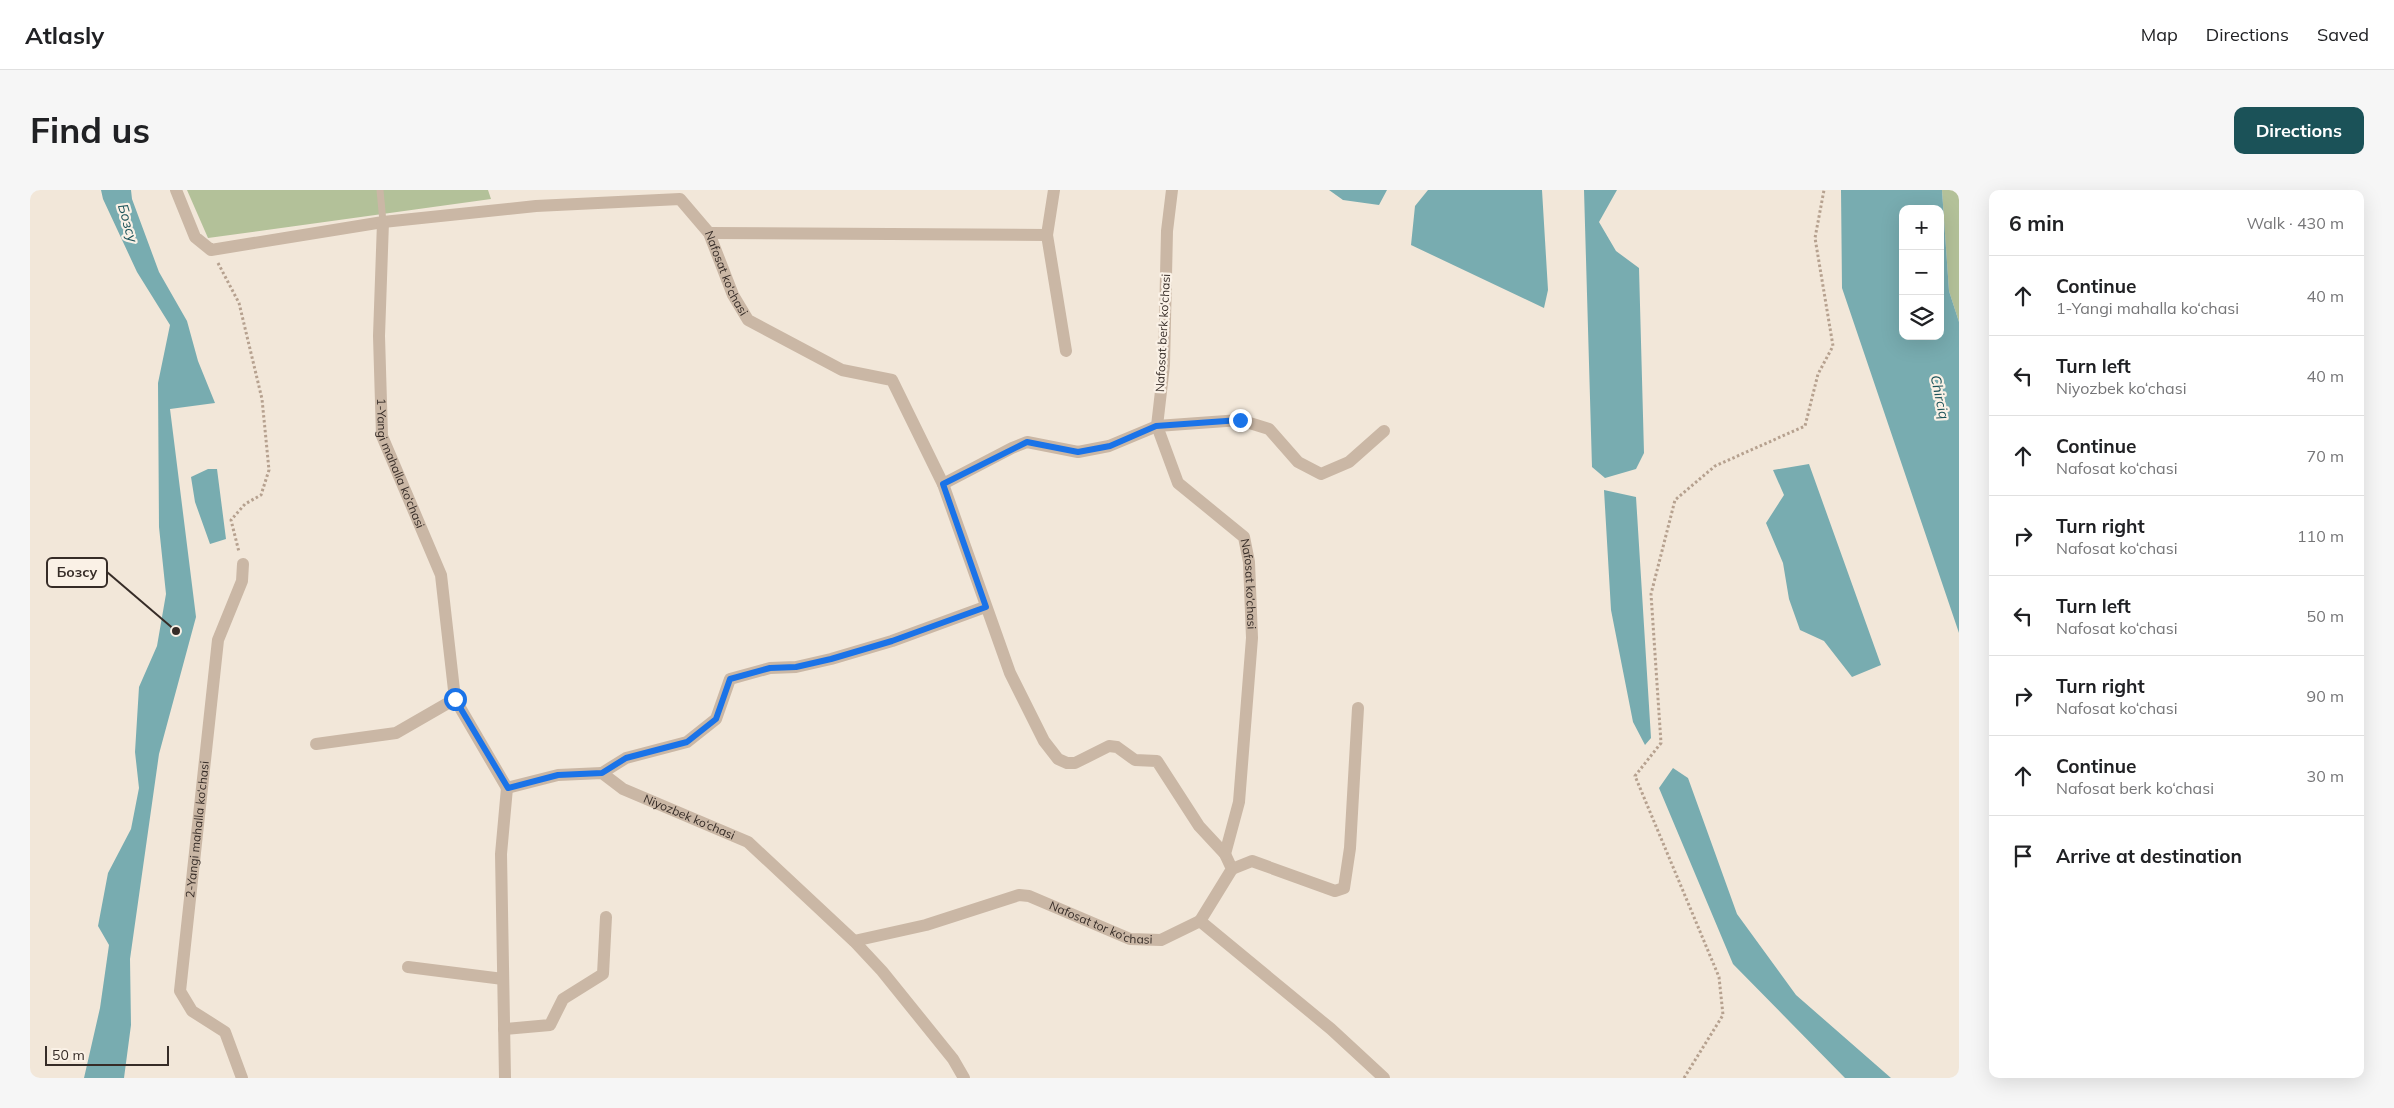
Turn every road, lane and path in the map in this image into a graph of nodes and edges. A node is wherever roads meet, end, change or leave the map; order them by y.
1 (176, 190) edge
2 (380, 190) edge
3 (1054, 190) edge
4 (1172, 190) edge
5 (1824, 190) edge
6 (383, 222) junction
7 (709, 233) junction
8 (1047, 234) junction
9 (211, 250) junction
10 (1066, 351) dead end
11 (1156, 426) junction
12 (1384, 431) dead end
13 (943, 484) junction
14 (243, 564) joint
15 (986, 607) junction
16 (455, 699) junction
17 (1358, 708) dead end
18 (316, 744) dead end
19 (602, 773) junction
20 (508, 788) junction
21 (1225, 854) junction
22 (1232, 869) junction
23 (606, 917) dead end
24 (1200, 921) junction
25 (854, 941) junction
26 (408, 967) dead end
27 (503, 979) junction
28 (504, 1029) junction
29 (240, 1077) edge
30 (505, 1078) edge
31 (964, 1078) edge
32 (1384, 1078) edge
33 (1684, 1078) edge

1 - 9 street
2 - 6 lane
3 - 8 street
4 - 11 street, Nafosat berk ko‘chasi
5 - 33 path
6 - 7 street, Nafosat ko‘chasi
6 - 9 street
6 - 16 street, 1-Yangi mahalla ko‘chasi
7 - 8 street
7 - 13 street, Nafosat ko‘chasi
8 - 10 street
9 - 14 path
11 - 12 street
11 - 13 street
11 - 21 street, Nafosat ko‘chasi
13 - 15 street, Nafosat ko‘chasi
14 - 29 street, 2-Yangi mahalla ko‘chasi
15 - 19 street
15 - 21 street, Nafosat ko‘chasi
16 - 18 street
16 - 20 street, 1-Yangi mahalla ko‘chasi
17 - 22 street
19 - 20 street
19 - 25 street, Niyozbek ko‘chasi
20 - 27 street
21 - 22 street, Nafosat ko‘chasi
22 - 24 street
23 - 28 street
24 - 25 street, Nafosat tor ko‘chasi
24 - 32 street
25 - 31 street, Niyozbek ko‘chasi
26 - 27 street
27 - 28 street
28 - 30 street

